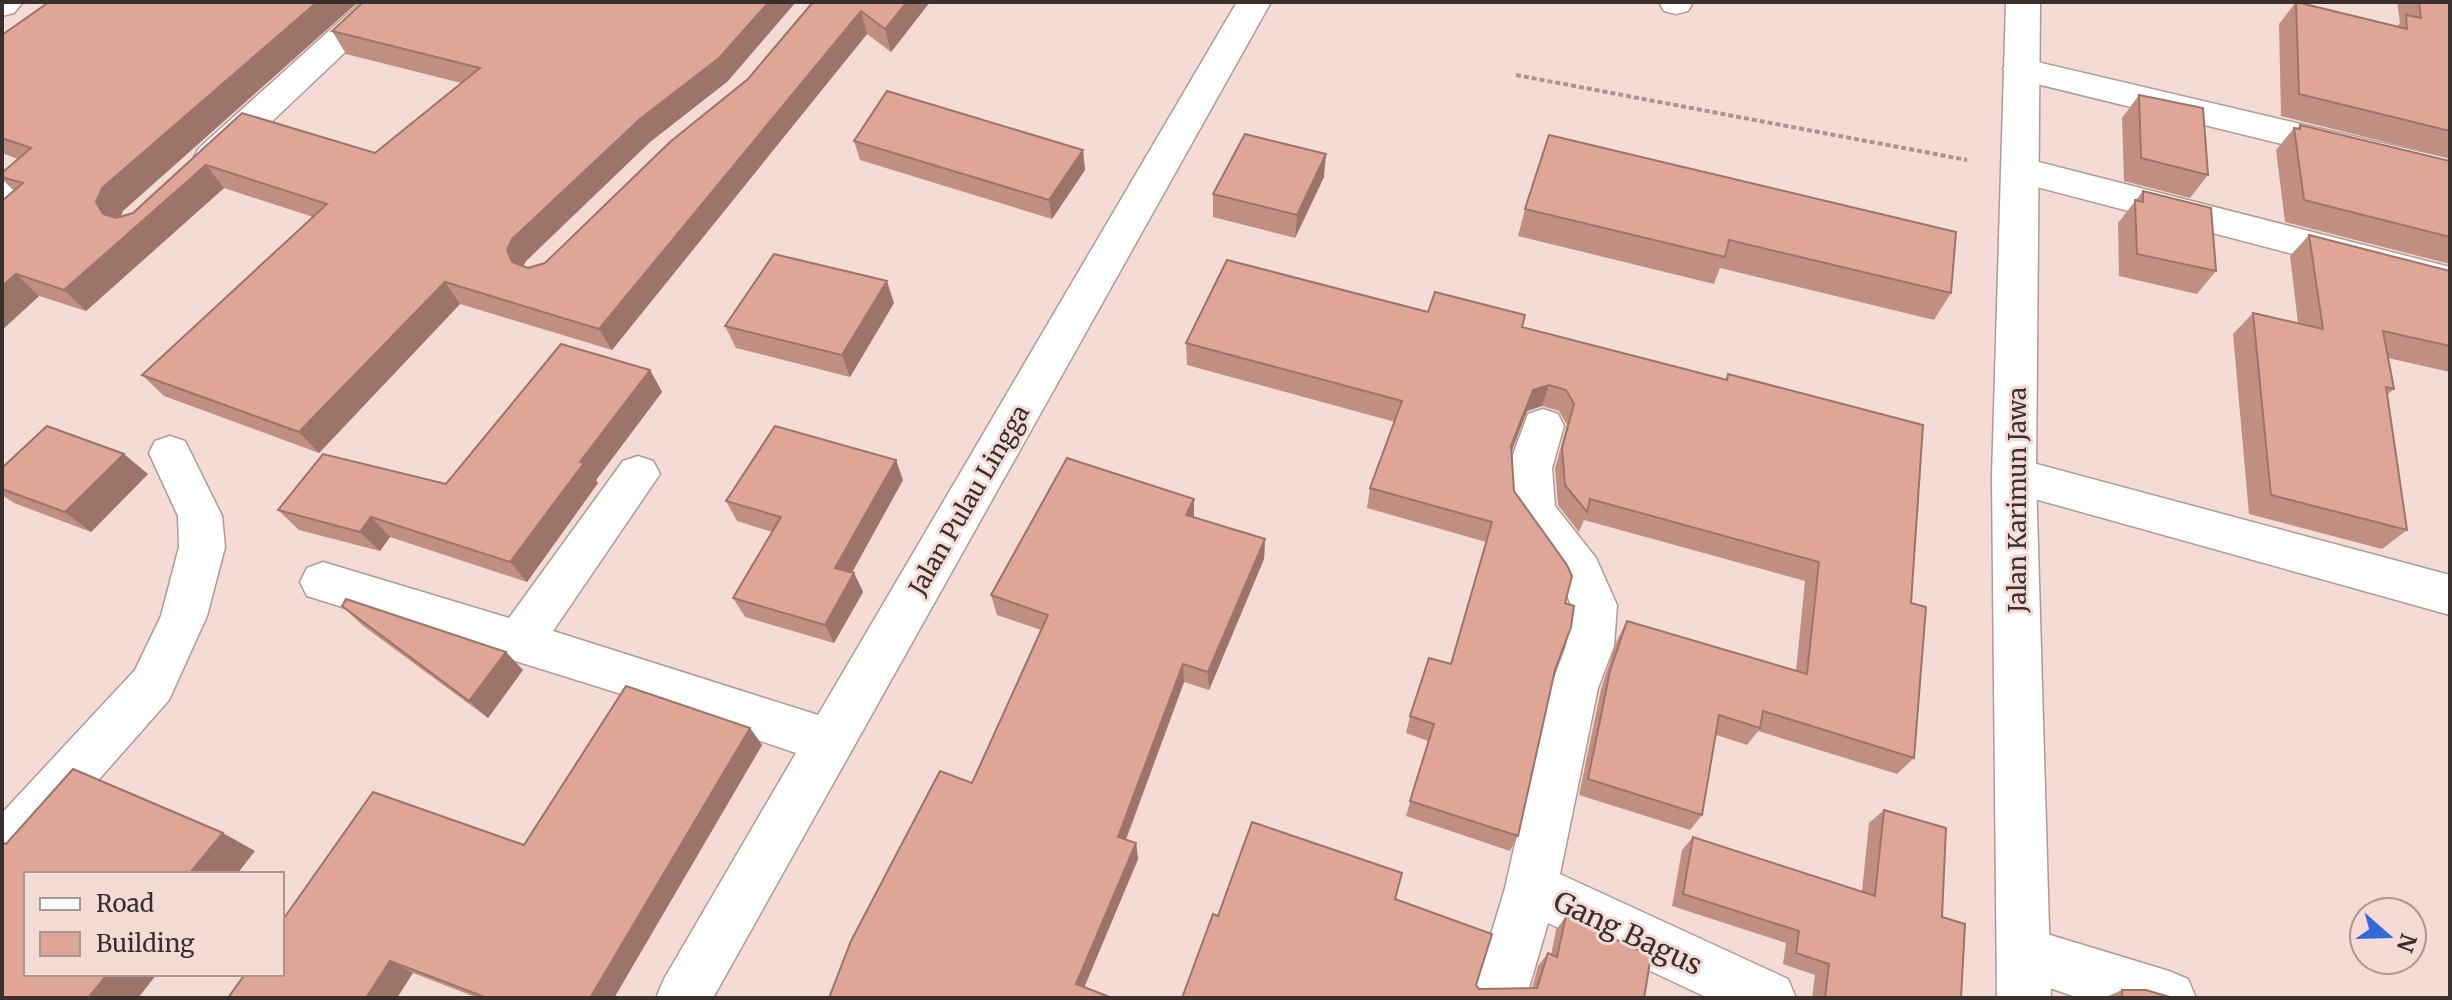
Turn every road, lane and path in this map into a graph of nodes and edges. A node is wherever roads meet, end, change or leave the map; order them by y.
1 (381, 2) edge
2 (1254, 2) edge
3 (2023, 2) edge
4 (2020, 69) junction
5 (1516, 75) dead end
6 (2019, 170) junction
7 (2450, 172) edge
8 (185, 181) edge
9 (2450, 281) edge
10 (1543, 426) dead end
11 (170, 453) dead end
12 (638, 474) dead end
13 (2014, 476) junction
14 (323, 582) dead end
15 (2450, 595) edge
16 (519, 642) junction
17 (830, 742) junction
18 (2, 851) edge
19 (1531, 888) junction
20 (2024, 976) edge
21 (683, 998) edge
22 (1499, 998) edge
23 (1769, 998) edge
24 (2169, 998) edge

1 - 8 street
2 - 17 street, Jalan Pulau Lingga
3 - 4 street, Jalan Karimun Jawa
4 - 6 street, Jalan Karimun Jawa
4 - 7 street
5 - 6 path
6 - 9 street
6 - 13 street, Jalan Karimun Jawa
10 - 19 street
11 - 18 street
12 - 16 street
13 - 15 street
13 - 20 street, Jalan Karimun Jawa
14 - 16 street
16 - 17 street
17 - 21 street, Jalan Pulau Lingga
19 - 22 street
19 - 23 street, Gang Bagus
20 - 24 street

